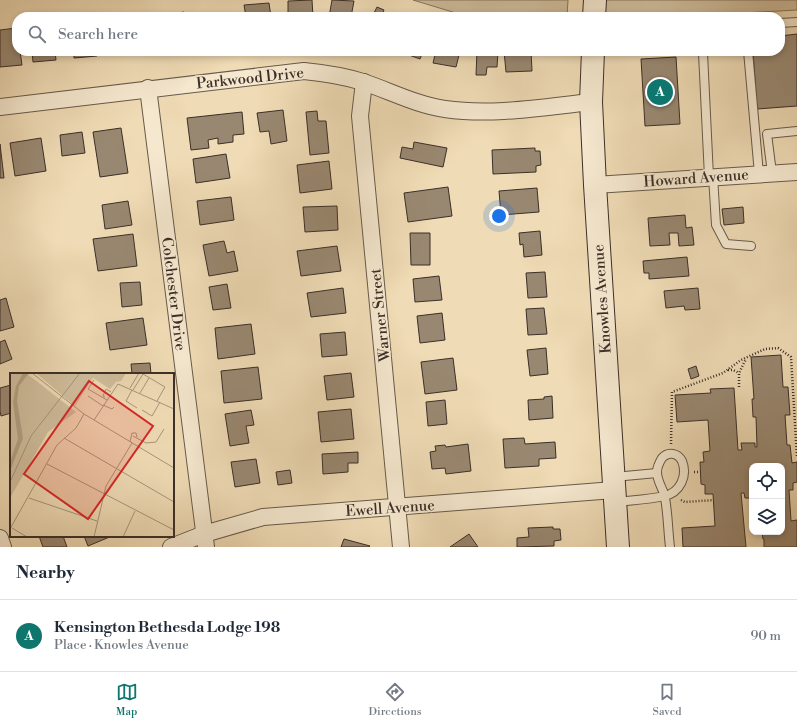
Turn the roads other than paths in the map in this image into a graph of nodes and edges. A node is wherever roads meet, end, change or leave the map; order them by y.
1 (595, 0) edge
2 (594, 12) edge
3 (797, 22) edge
4 (785, 23) edge
5 (593, 56) edge
6 (703, 56) edge
7 (749, 56) edge
8 (364, 82) junction
9 (148, 88) junction
10 (591, 102) junction
11 (0, 107) edge
12 (797, 130) edge
13 (797, 172) edge
14 (766, 173) junction
15 (711, 177) junction
16 (595, 185) junction
17 (751, 246) dead end
18 (657, 473) junction
19 (614, 490) junction
20 (665, 496) junction
21 (398, 507) junction
22 (0, 538) edge
23 (205, 540) edge
24 (3, 547) edge
25 (171, 547) edge
26 (401, 547) edge
27 (618, 547) edge
28 (670, 547) edge

1 - 2 main road
3 - 4 lane
5 - 10 main road, Knowles Avenue
6 - 15 lane
7 - 14 lane
8 - 9 street, Parkwood Drive
8 - 10 street, Parkwood Drive
8 - 21 street, Warner Street
9 - 11 street, Parkwood Drive
9 - 23 street, Colchester Drive
10 - 16 main road, Knowles Avenue
12 - 14 lane
13 - 14 street, Howard Avenue
14 - 15 street, Howard Avenue
15 - 16 street, Howard Avenue
15 - 17 lane
16 - 19 main road, Knowles Avenue
18 - 19 lane
18 - 20 lane
18 - 20 lane
19 - 20 lane
19 - 21 street, Ewell Avenue
19 - 27 main road, Knowles Avenue
20 - 28 lane
21 - 23 street, Ewell Avenue
21 - 26 street, Warner Street
22 - 24 street
23 - 25 street, Ewell Avenue

